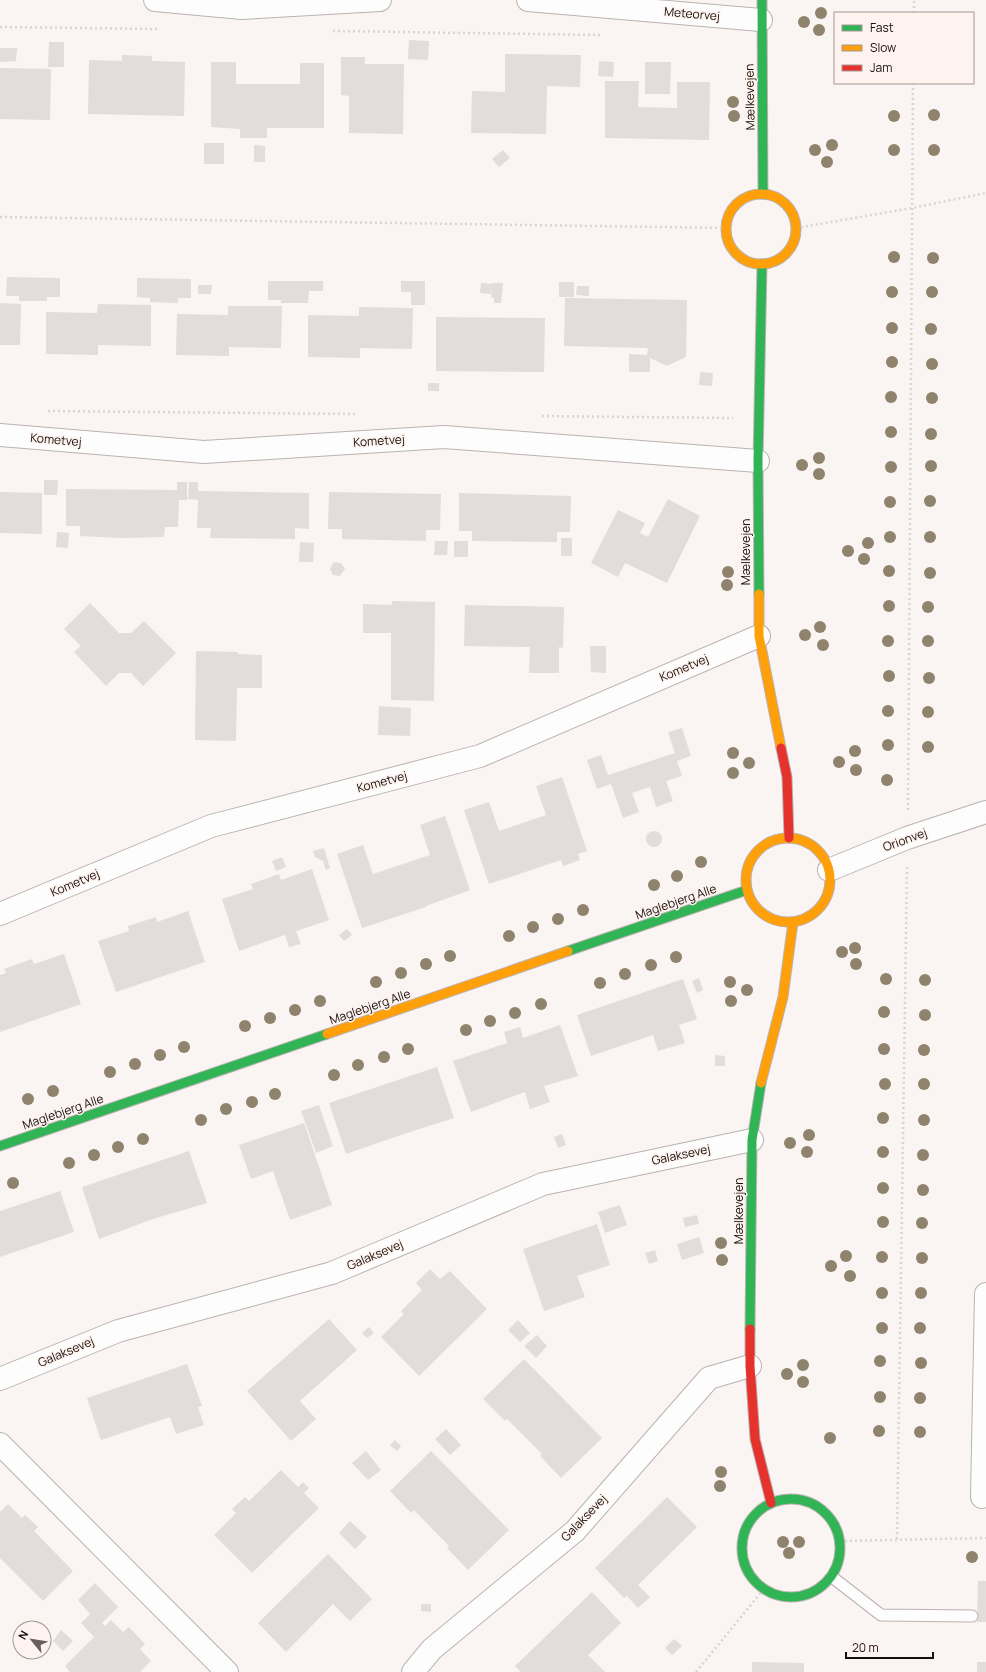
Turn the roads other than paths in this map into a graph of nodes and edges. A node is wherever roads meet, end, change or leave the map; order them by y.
1 (155, 0) edge
2 (380, 0) edge
3 (528, 0) edge
4 (762, 10) edge
5 (763, 194) junction
6 (762, 264) junction
7 (0, 435) edge
8 (758, 461) junction
9 (759, 636) junction
10 (984, 817) edge
11 (789, 838) junction
12 (829, 870) junction
13 (747, 890) junction
14 (0, 914) edge
15 (793, 922) junction
16 (752, 1140) junction
17 (0, 1146) edge
18 (986, 1294) edge
19 (750, 1366) junction
20 (0, 1379) edge
21 (0, 1444) edge
22 (982, 1497) dead end
23 (771, 1503) junction
24 (832, 1577) junction
25 (972, 1616) dead end
26 (227, 1672) edge
27 (413, 1672) edge

1 - 2 street
3 - 4 street, Meteorvej
4 - 5 street, Mælkevejen
5 - 6 street
5 - 6 street
6 - 8 street, Mælkevejen
7 - 8 street, Kometvej
8 - 9 street, Mælkevejen
9 - 11 street, Mælkevejen
9 - 14 street, Kometvej
10 - 12 street, Orionvej
11 - 12 street
11 - 13 street
12 - 15 street
13 - 15 street
13 - 17 street, Maglebjerg Alle
15 - 16 street, Mælkevejen
16 - 19 street, Mælkevejen
16 - 20 street, Galaksevej
18 - 22 street
19 - 23 street, Mælkevejen
19 - 27 street, Galaksevej
21 - 26 street
23 - 24 street
23 - 24 street
24 - 25 lane

